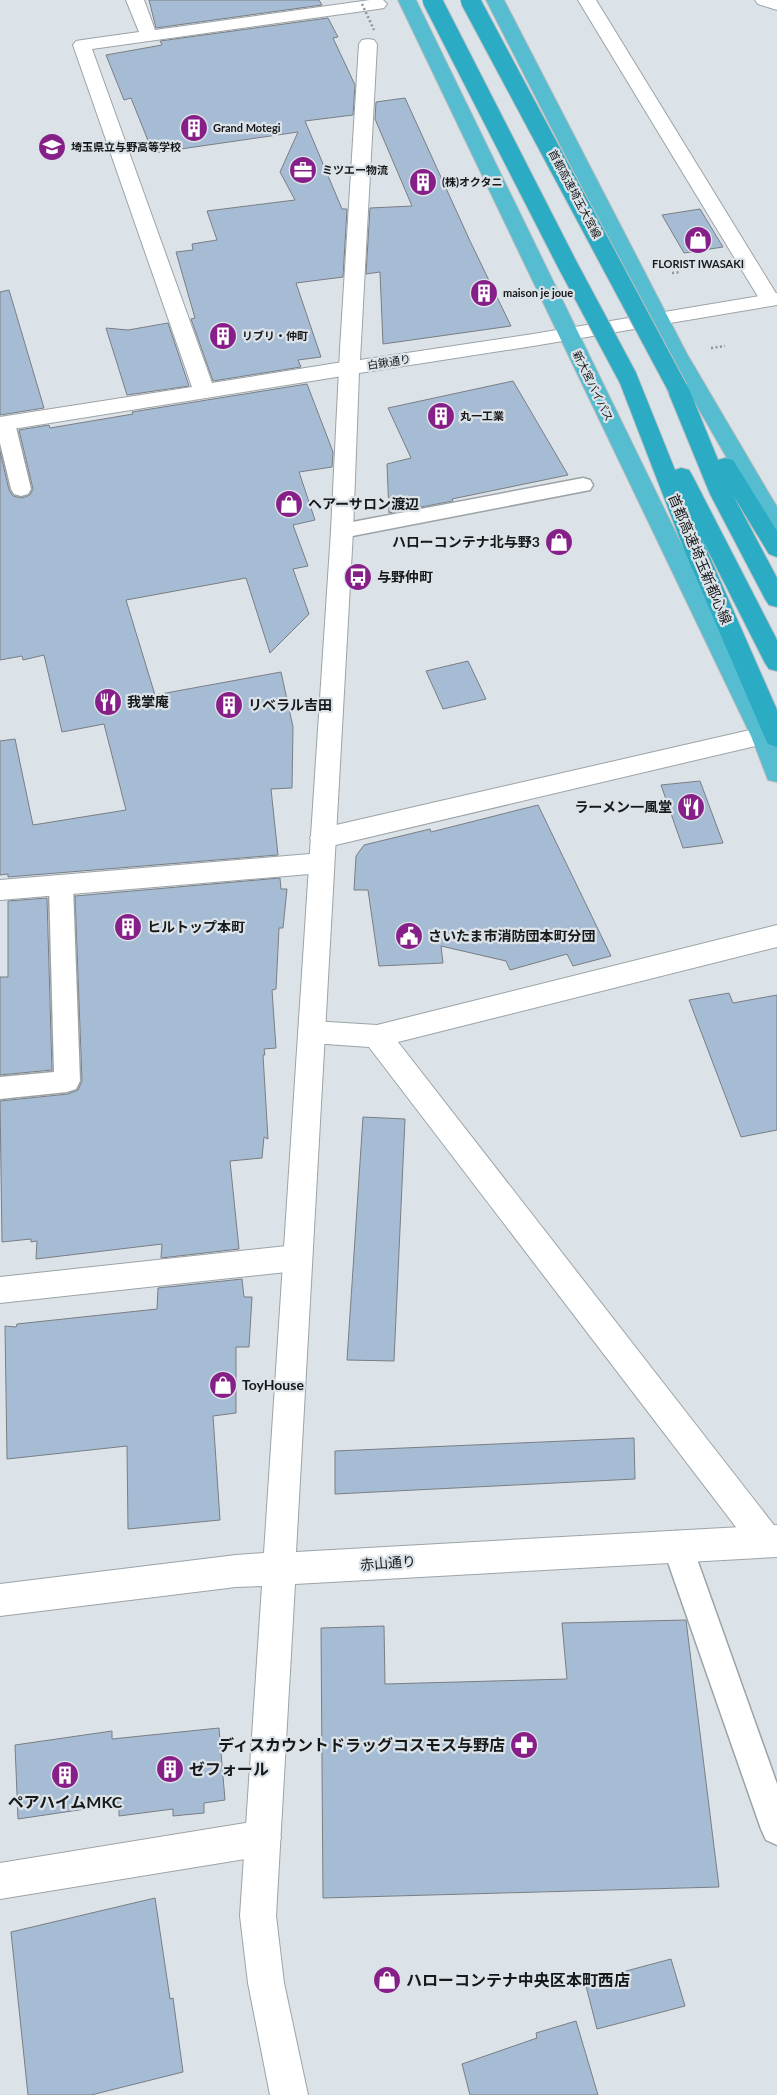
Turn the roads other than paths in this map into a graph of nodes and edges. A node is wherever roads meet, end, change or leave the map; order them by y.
1 (135, 0) edge
2 (408, 0) edge
3 (432, 0) edge
4 (470, 0) edge
5 (495, 0) edge
6 (587, 0) edge
7 (764, 0) edge
8 (370, 4) road end
9 (777, 5) edge
10 (150, 36) junction
11 (371, 37) road end
12 (774, 299) edge
13 (659, 318) junction
14 (568, 333) junction
15 (349, 368) junction
16 (628, 378) junction
17 (678, 389) junction
18 (204, 391) junction
19 (2, 423) edge
20 (582, 485) dead end
21 (21, 489) dead end
22 (777, 526) edge
23 (342, 531) junction
24 (777, 549) edge
25 (777, 599) edge
26 (777, 663) edge
27 (770, 737) edge
28 (777, 773) edge
29 (322, 850) junction
30 (62, 885) junction
31 (0, 890) edge
32 (777, 936) edge
33 (312, 1032) junction
34 (377, 1036) junction
35 (0, 1088) edge
36 (296, 1258) junction
37 (0, 1290) edge
38 (677, 1545) junction
39 (773, 1545) edge
40 (278, 1570) junction
41 (0, 1600) edge
42 (777, 1829) edge
43 (263, 1838) junction
44 (0, 1881) edge
45 (289, 2095) edge

1 - 10 street
2 - 14 highway, 新大宮バイパス
3 - 16 highway, bridge
4 - 17 highway, 首都高速埼玉大宮線, bridge
5 - 13 highway
6 - 12 street
7 - 9 street
8 - 10 street
10 - 18 street
11 - 15 street
12 - 13 street, 白鍬通り
13 - 14 street, 白鍬通り
13 - 22 highway
14 - 15 street, 白鍬通り
14 - 27 highway, 新大宮バイパス
15 - 18 street, 白鍬通り
15 - 23 street
16 - 26 highway
16 - 27 highway, 首都高速埼玉新都心線
17 - 24 highway
17 - 25 highway
18 - 19 street, 白鍬通り
19 - 21 lane
20 - 23 lane
23 - 29 street
27 - 28 highway, 新大宮バイパス
27 - 29 street
29 - 30 street
29 - 33 street
30 - 31 street
30 - 35 lane
32 - 34 street
33 - 34 street
33 - 36 street
34 - 39 street
36 - 37 street
36 - 40 street
38 - 39 street, 赤山通り
38 - 40 street, 赤山通り
38 - 42 lane
40 - 41 street, 赤山通り
40 - 43 street
43 - 44 street
43 - 45 street

